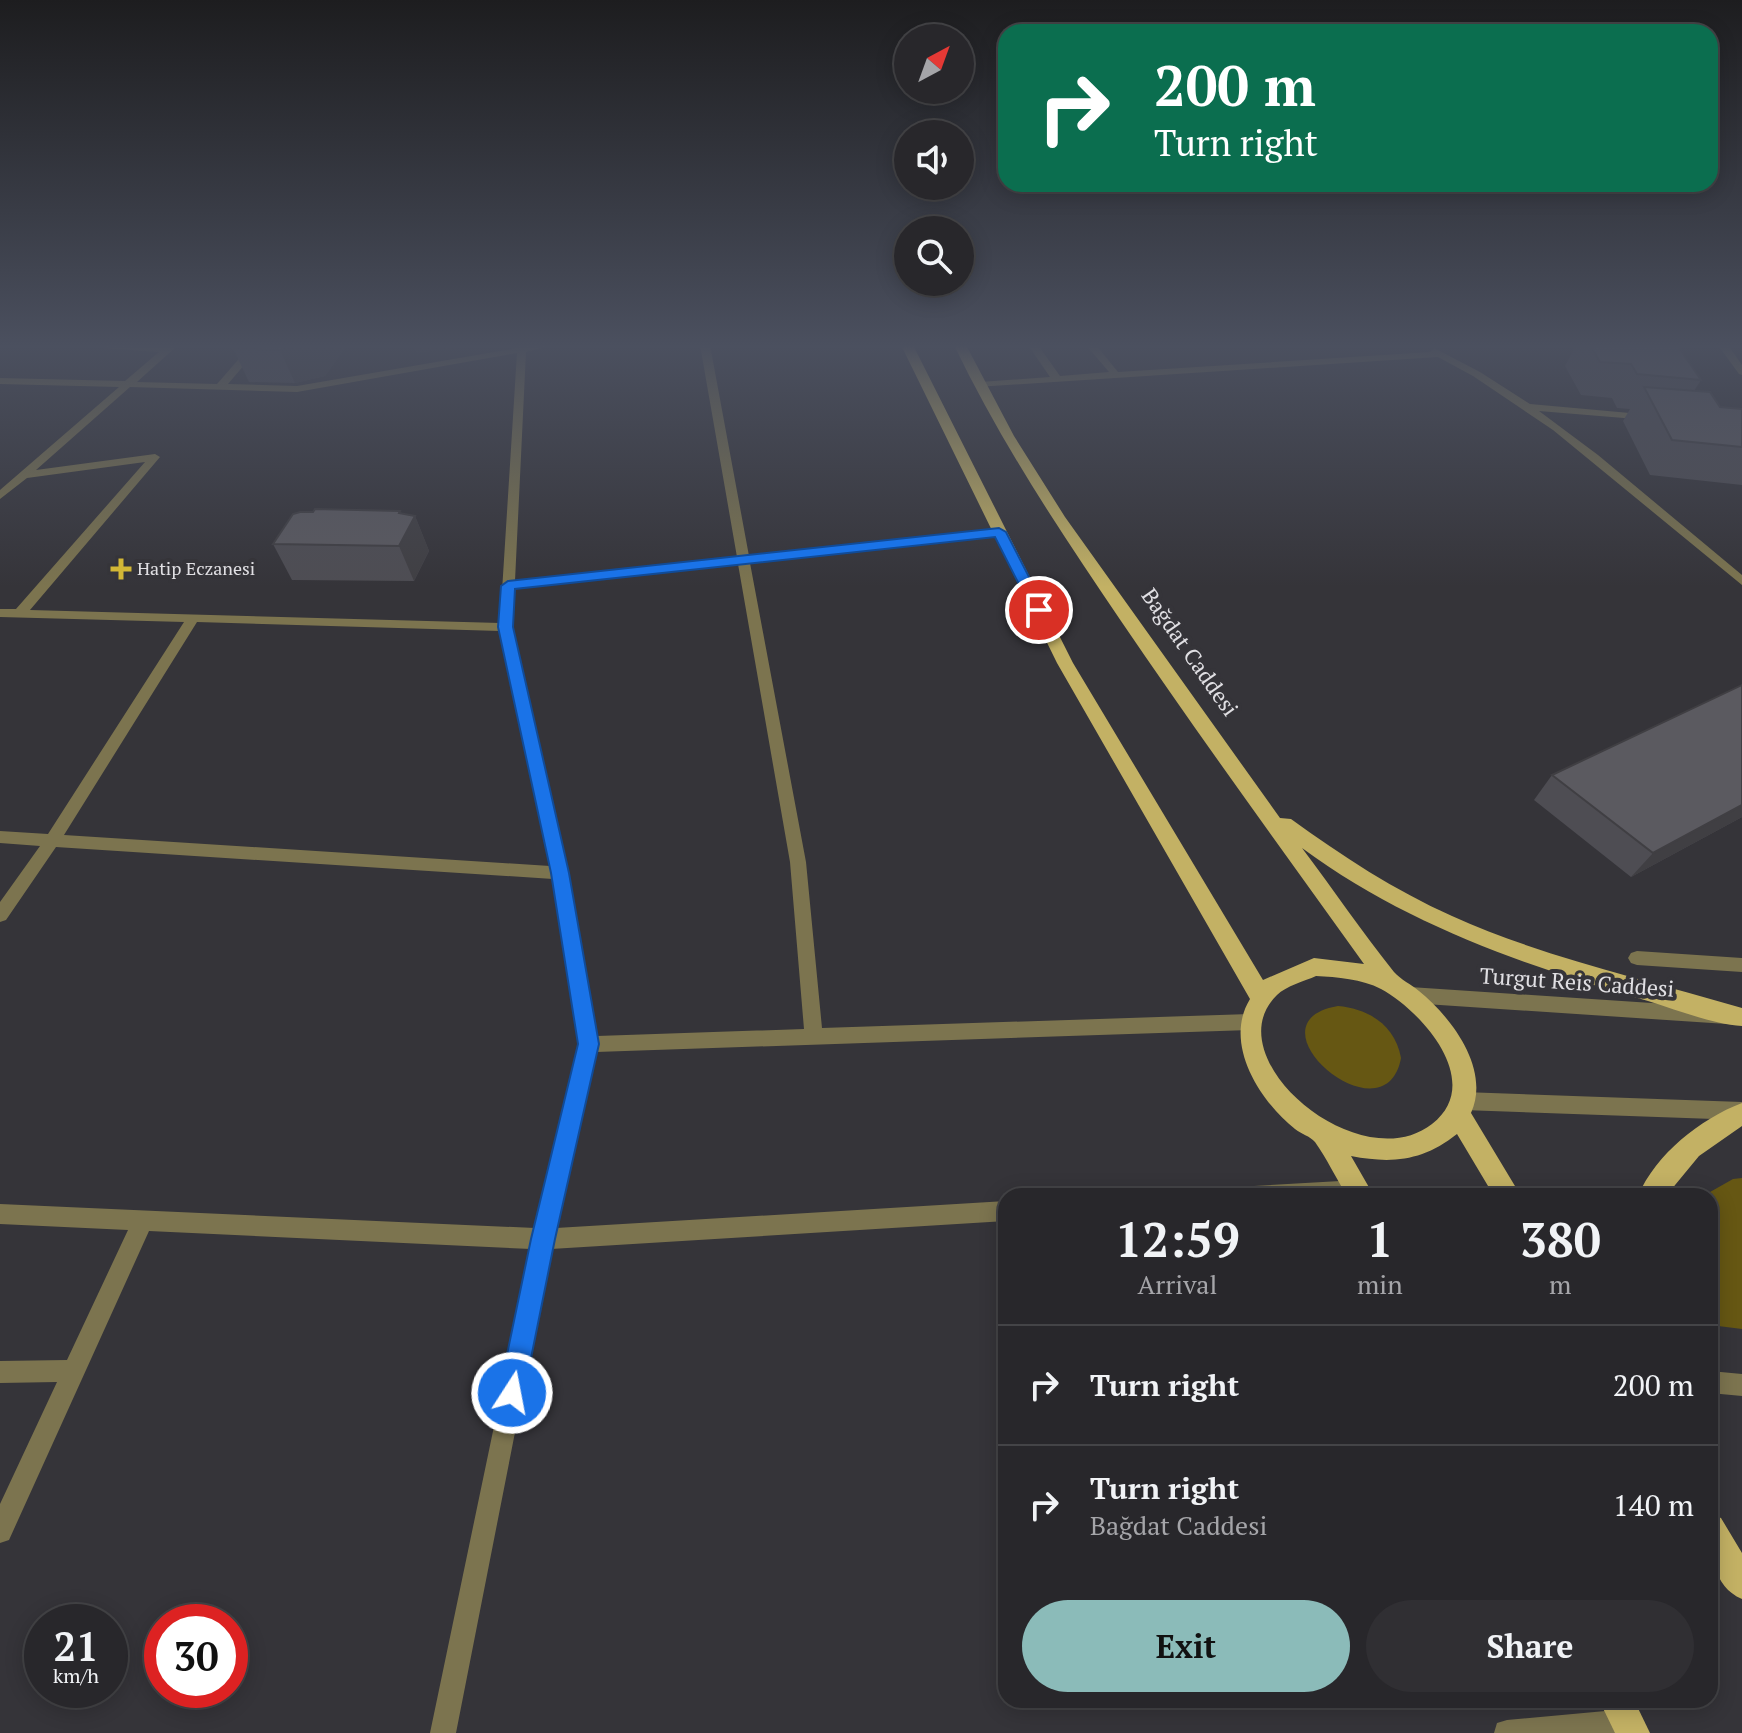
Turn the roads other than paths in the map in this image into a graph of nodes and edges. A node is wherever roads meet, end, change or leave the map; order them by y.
1 (80, 426) edge
2 (517, 426) edge
3 (720, 426) edge
4 (947, 426) edge
5 (1002, 426) edge
6 (1556, 426) edge
7 (24, 475) junction
8 (2, 492) edge
9 (999, 532) junction
10 (745, 560) junction
11 (1721, 564) junction
12 (1742, 566) edge
13 (1742, 581) edge
14 (508, 586) junction
15 (0, 613) edge
16 (19, 614) junction
17 (193, 618) junction
18 (506, 627) junction
19 (1257, 799) junction
20 (0, 837) edge
21 (53, 839) junction
22 (560, 873) junction
23 (0, 915) edge
24 (1637, 958) dead end
25 (1742, 965) edge
26 (1389, 982) junction
27 (1410, 995) junction
28 (1260, 996) junction
29 (1741, 1017) edge
30 (1250, 1022) junction
31 (814, 1037) junction
32 (589, 1044) junction
33 (1460, 1107) junction
34 (1742, 1112) edge
35 (1324, 1135) junction
36 (1356, 1188) edge
37 (1504, 1188) edge
38 (1656, 1188) edge
39 (998, 1211) edge
40 (0, 1214) edge
41 (143, 1220) junction
42 (543, 1239) junction
43 (74, 1371) junction
44 (0, 1372) edge
45 (1718, 1383) edge
46 (1742, 1385) edge
47 (0, 1531) edge
48 (1718, 1542) edge
49 (1742, 1583) edge
50 (1625, 1718) edge
51 (443, 1733) edge
52 (1507, 1733) edge

1 - 7 street
2 - 14 street
3 - 10 street
4 - 9 main road
5 - 19 main road, Bağdat Caddesi
6 - 11 street
7 - 8 street
7 - 16 street
9 - 10 street
9 - 28 main road
10 - 14 street
10 - 31 street
11 - 12 street
11 - 13 street
14 - 18 street
15 - 16 street
16 - 17 street
17 - 18 street
17 - 21 street
18 - 22 street
19 - 26 main road, Bağdat Caddesi
19 - 29 main road
20 - 21 street
21 - 22 street
21 - 23 street
22 - 32 street
24 - 25 street
26 - 27 main road
26 - 28 main road
27 - 29 street, Turgut Reis Caddesi
27 - 33 main road
28 - 30 main road
30 - 31 street
30 - 35 main road
31 - 32 street
32 - 42 street
33 - 34 street
33 - 35 main road
33 - 37 main road
34 - 38 main road
35 - 36 main road
39 - 42 street
40 - 41 street
41 - 42 street
41 - 43 street
42 - 51 street
43 - 44 street
43 - 47 street
45 - 46 street
48 - 49 main road
50 - 52 street

